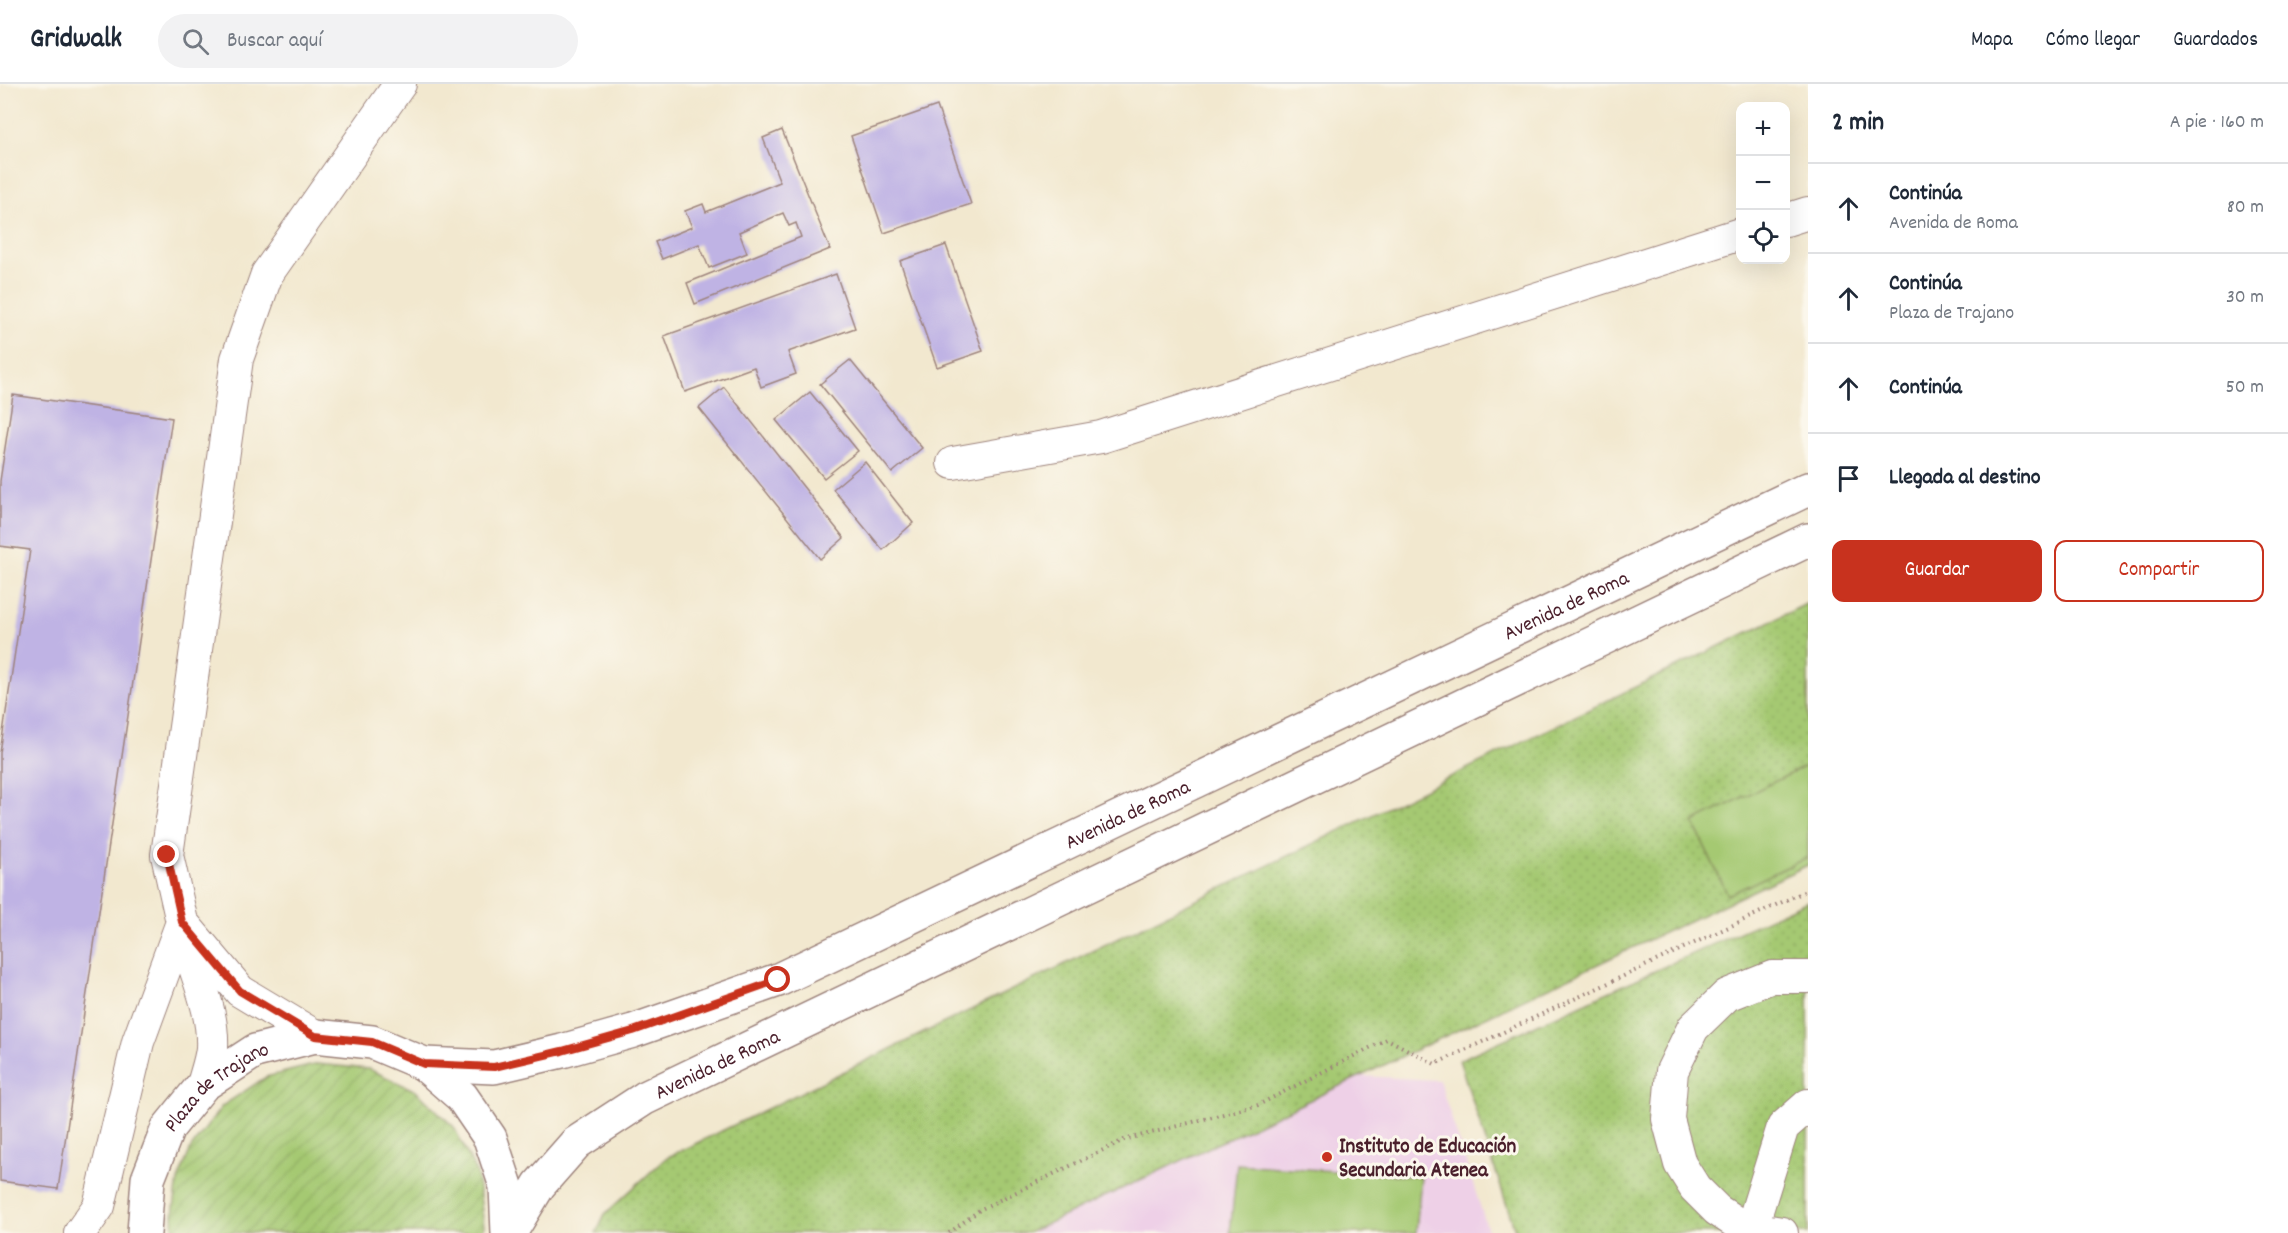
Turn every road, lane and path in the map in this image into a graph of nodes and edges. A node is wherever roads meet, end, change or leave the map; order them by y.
1 (400, 84) edge
2 (1808, 213) edge
3 (1790, 218) edge
4 (1736, 235) edge
5 (953, 463) dead end
6 (1808, 489) edge
7 (1808, 540) edge
8 (1808, 890) edge
9 (182, 922) junction
10 (1808, 977) edge
11 (315, 1036) junction
12 (424, 1064) junction
13 (203, 1085) junction
14 (1808, 1105) edge
15 (1750, 1231) edge
16 (80, 1233) edge
17 (144, 1233) edge
18 (509, 1233) edge
19 (949, 1233) edge
20 (1782, 1233) edge

1 - 9 street
2 - 3 street
4 - 5 street
6 - 12 main road, Avenida de Roma
7 - 18 main road, Avenida de Roma
8 - 19 path
9 - 11 street
9 - 13 street
9 - 16 street
10 - 15 street
11 - 12 main road, Plaza de Trajano
11 - 13 main road, Plaza de Trajano
12 - 18 main road, Plaza de Trajano
13 - 17 main road, Plaza de Trajano
14 - 15 street
15 - 20 street

